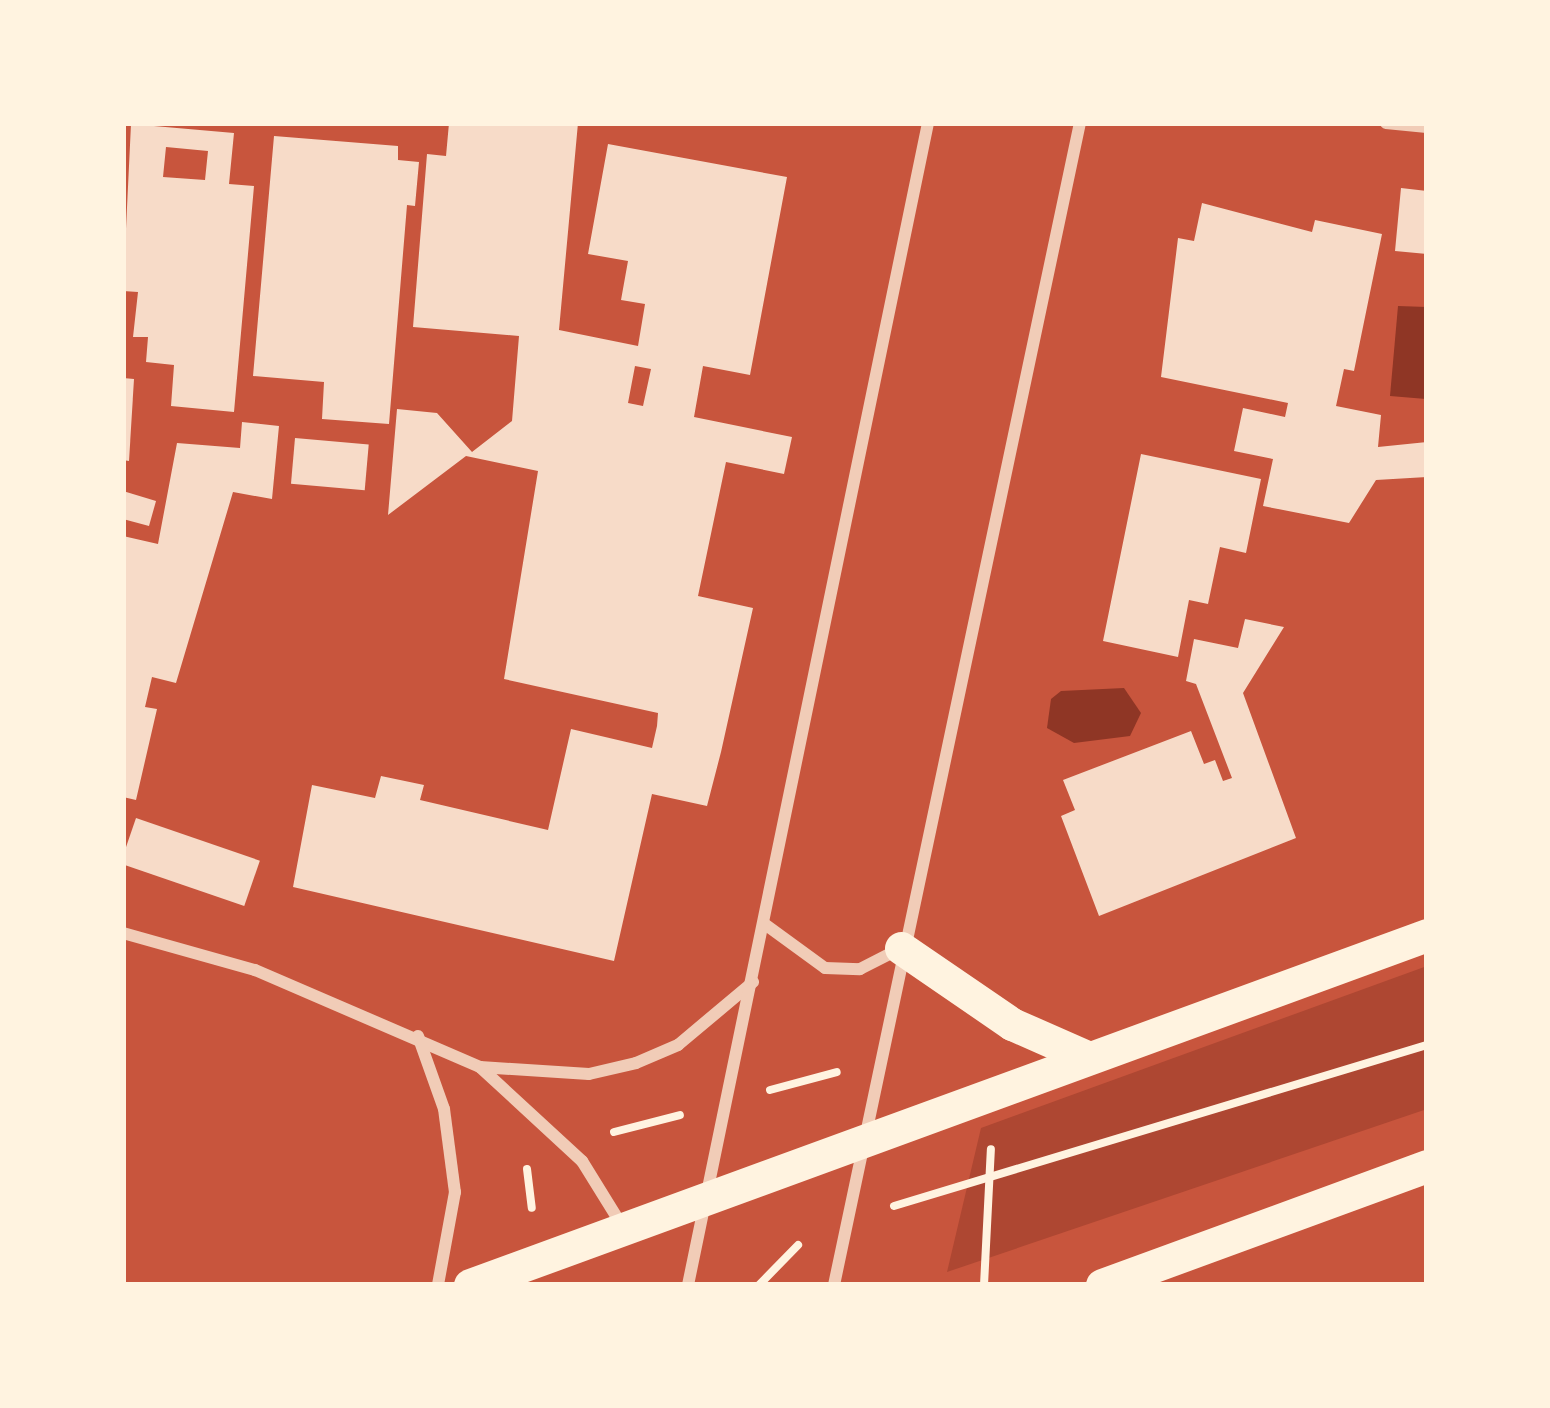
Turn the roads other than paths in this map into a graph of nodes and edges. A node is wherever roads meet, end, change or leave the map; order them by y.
1 (928, 123) edge
2 (1080, 123) edge
3 (1386, 123) edge
4 (1427, 127) edge
5 (766, 925) junction
6 (123, 933) edge
7 (1427, 935) edge
8 (901, 948) junction
9 (754, 981) junction
10 (418, 1034) junction
11 (1089, 1058) junction
12 (480, 1067) junction
13 (862, 1141) junction
14 (1427, 1166) edge
15 (707, 1199) junction
16 (625, 1229) junction
17 (438, 1285) edge
18 (470, 1285) edge
19 (688, 1285) edge
20 (835, 1285) edge
21 (1102, 1285) edge

1 - 5 street
2 - 8 street
3 - 4 street
5 - 8 street
5 - 9 street
6 - 10 street
7 - 11 highway
8 - 11 highway
8 - 13 street
9 - 12 street
9 - 15 street
10 - 12 street
10 - 17 street
11 - 13 highway
12 - 16 street
13 - 15 highway
13 - 20 street
14 - 21 highway
15 - 16 highway
15 - 19 street
16 - 18 highway

